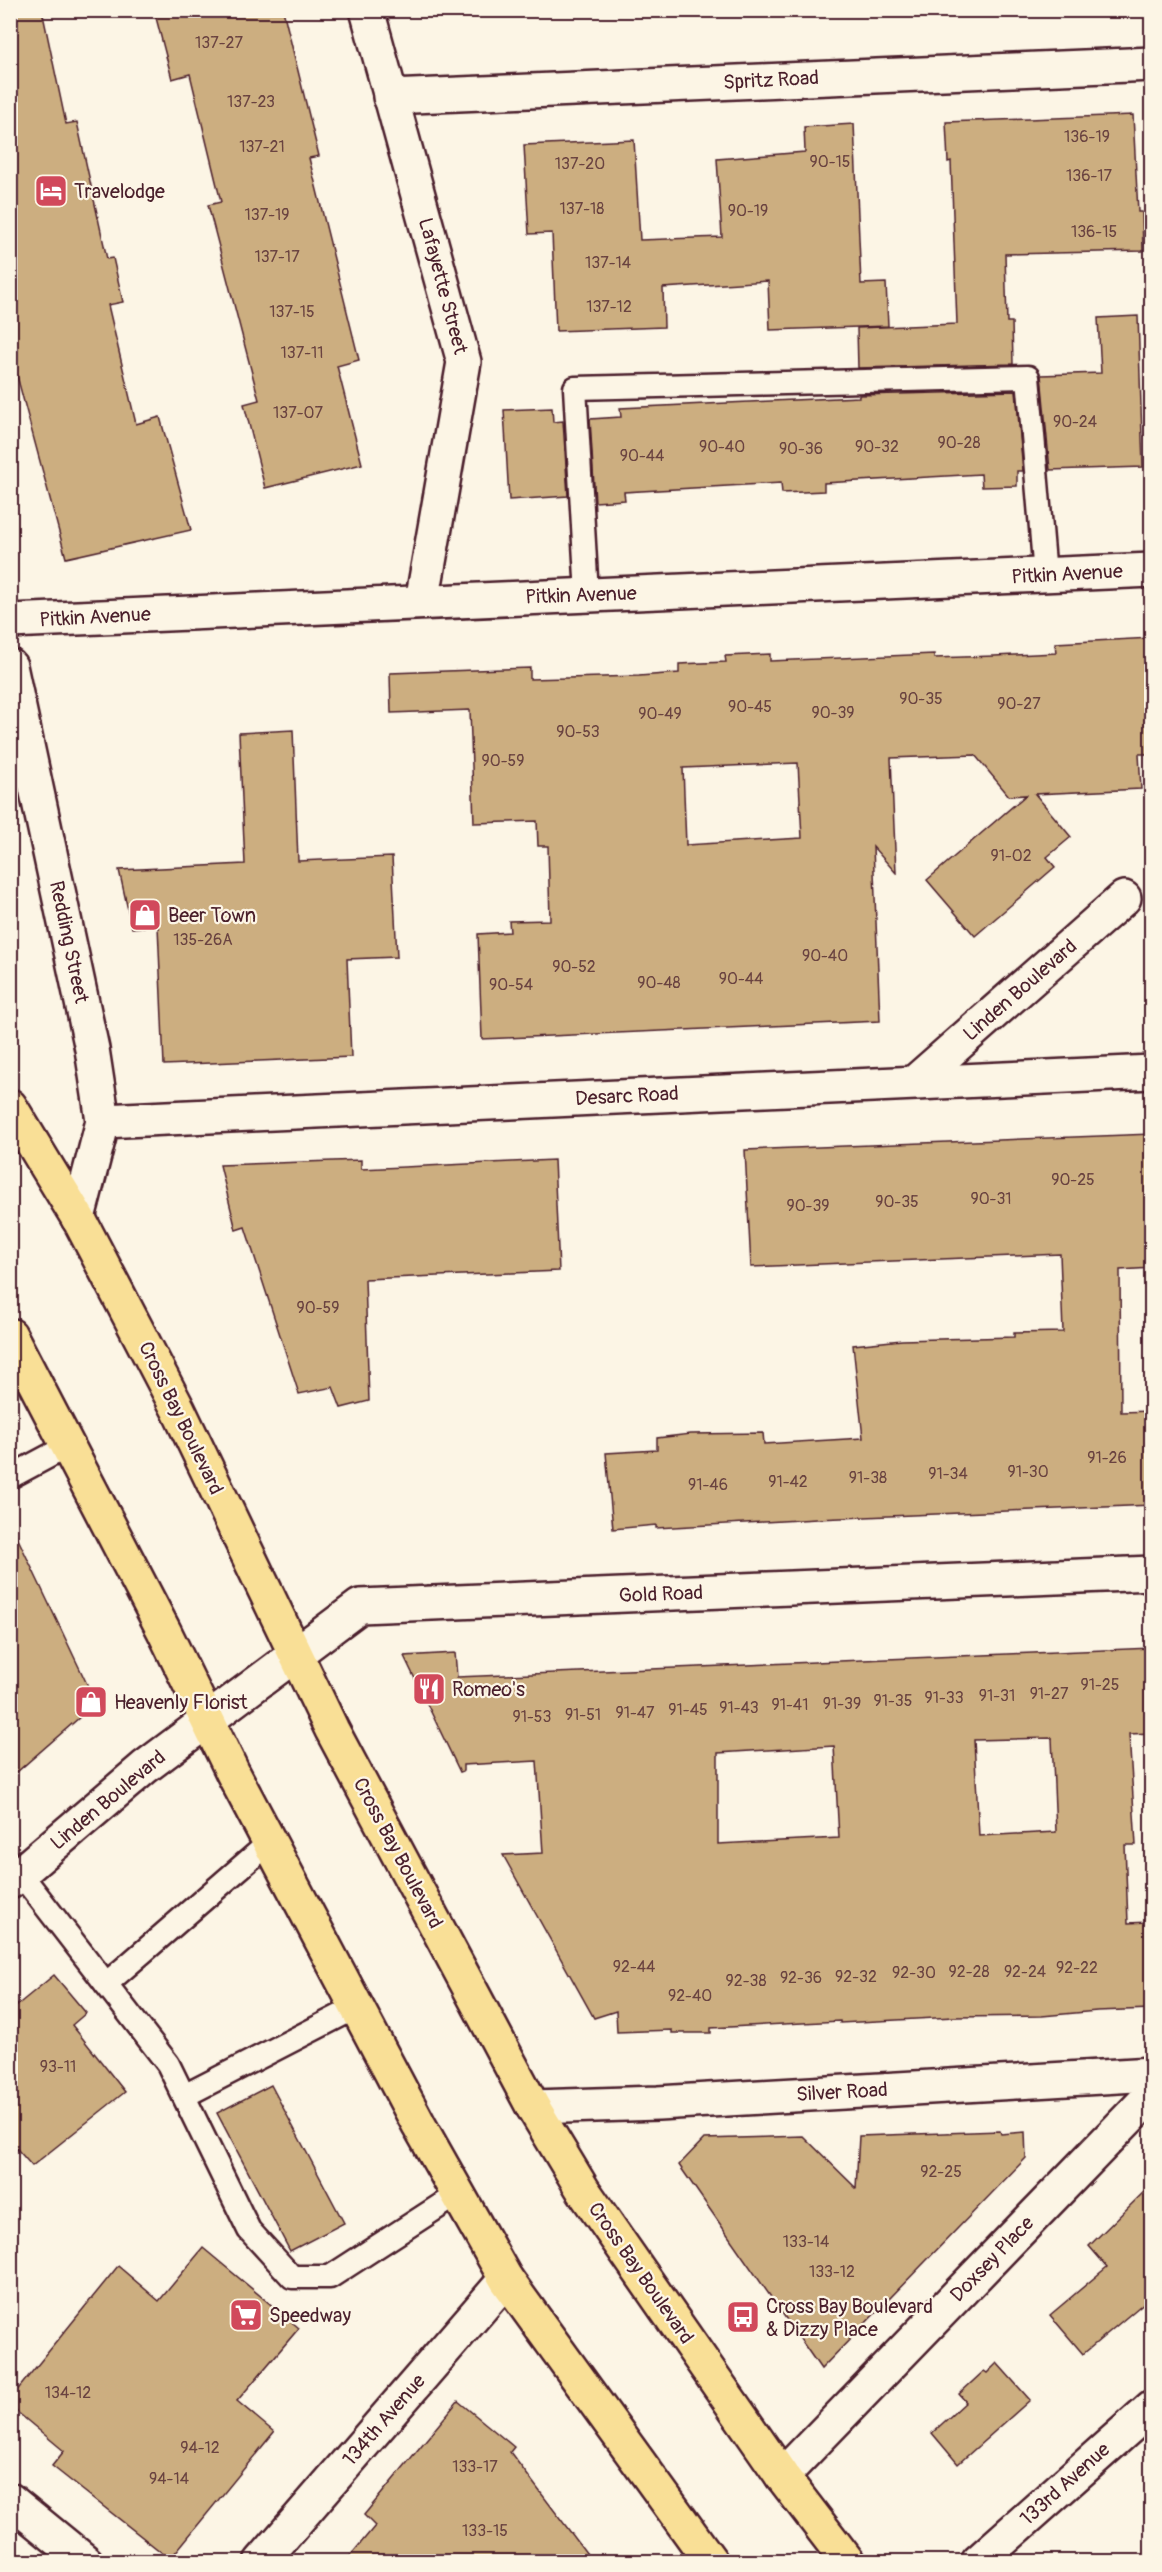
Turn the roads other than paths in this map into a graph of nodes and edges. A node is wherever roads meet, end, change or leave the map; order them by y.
1 (367, 10) edge
2 (1152, 63) edge
3 (390, 97) junction
4 (1152, 570) edge
5 (1045, 575) junction
6 (587, 595) junction
7 (422, 602) junction
8 (10, 621) edge
9 (10, 666) edge
10 (1124, 898) dead end
11 (1152, 1072) edge
12 (915, 1082) junction
13 (10, 1106) edge
14 (103, 1121) junction
15 (78, 1218) junction
16 (10, 1335) edge
17 (68, 1446) junction
18 (10, 1477) edge
19 (1152, 1574) edge
20 (295, 1655) junction
21 (208, 1720) junction
22 (270, 1842) junction
23 (15, 1878) edge
24 (106, 1984) junction
25 (357, 2007) junction
26 (1152, 2074) edge
27 (1152, 2094) edge
28 (184, 2096) junction
29 (533, 2107) junction
30 (458, 2194) junction
31 (506, 2279) junction
32 (1152, 2407) edge
33 (782, 2476) junction
34 (10, 2500) edge
35 (86, 2562) edge
36 (261, 2562) edge
37 (711, 2562) edge
38 (848, 2562) edge
39 (978, 2562) edge

1 - 3 street, Lafayette Street
2 - 3 street, Spritz Road
3 - 7 street, Lafayette Street
4 - 5 street, Pitkin Avenue
5 - 6 street, Pitkin Avenue
5 - 6 lane
6 - 7 street, Pitkin Avenue
7 - 8 street, Pitkin Avenue
9 - 14 street, Redding Street
10 - 12 street, Linden Boulevard
11 - 12 street, Desarc Road
12 - 14 street, Desarc Road
13 - 15 main road, Cross Bay Boulevard
14 - 15 street, Redding Street
15 - 20 main road, Cross Bay Boulevard
16 - 17 main road
17 - 18 lane
17 - 21 main road
19 - 20 street, Gold Road
20 - 21 street, Gold Road
20 - 29 main road, Cross Bay Boulevard
21 - 22 main road
21 - 23 street, Linden Boulevard
22 - 24 lane
22 - 25 main road
23 - 24 lane
24 - 28 lane
25 - 28 lane
25 - 30 main road
26 - 29 street, Silver Road
27 - 33 street, Doxsey Place
28 - 30 lane
29 - 33 main road, Cross Bay Boulevard
30 - 31 main road
31 - 36 street, 134th Avenue
31 - 37 main road
32 - 39 street, 133rd Avenue
33 - 38 main road, Cross Bay Boulevard
34 - 35 street

